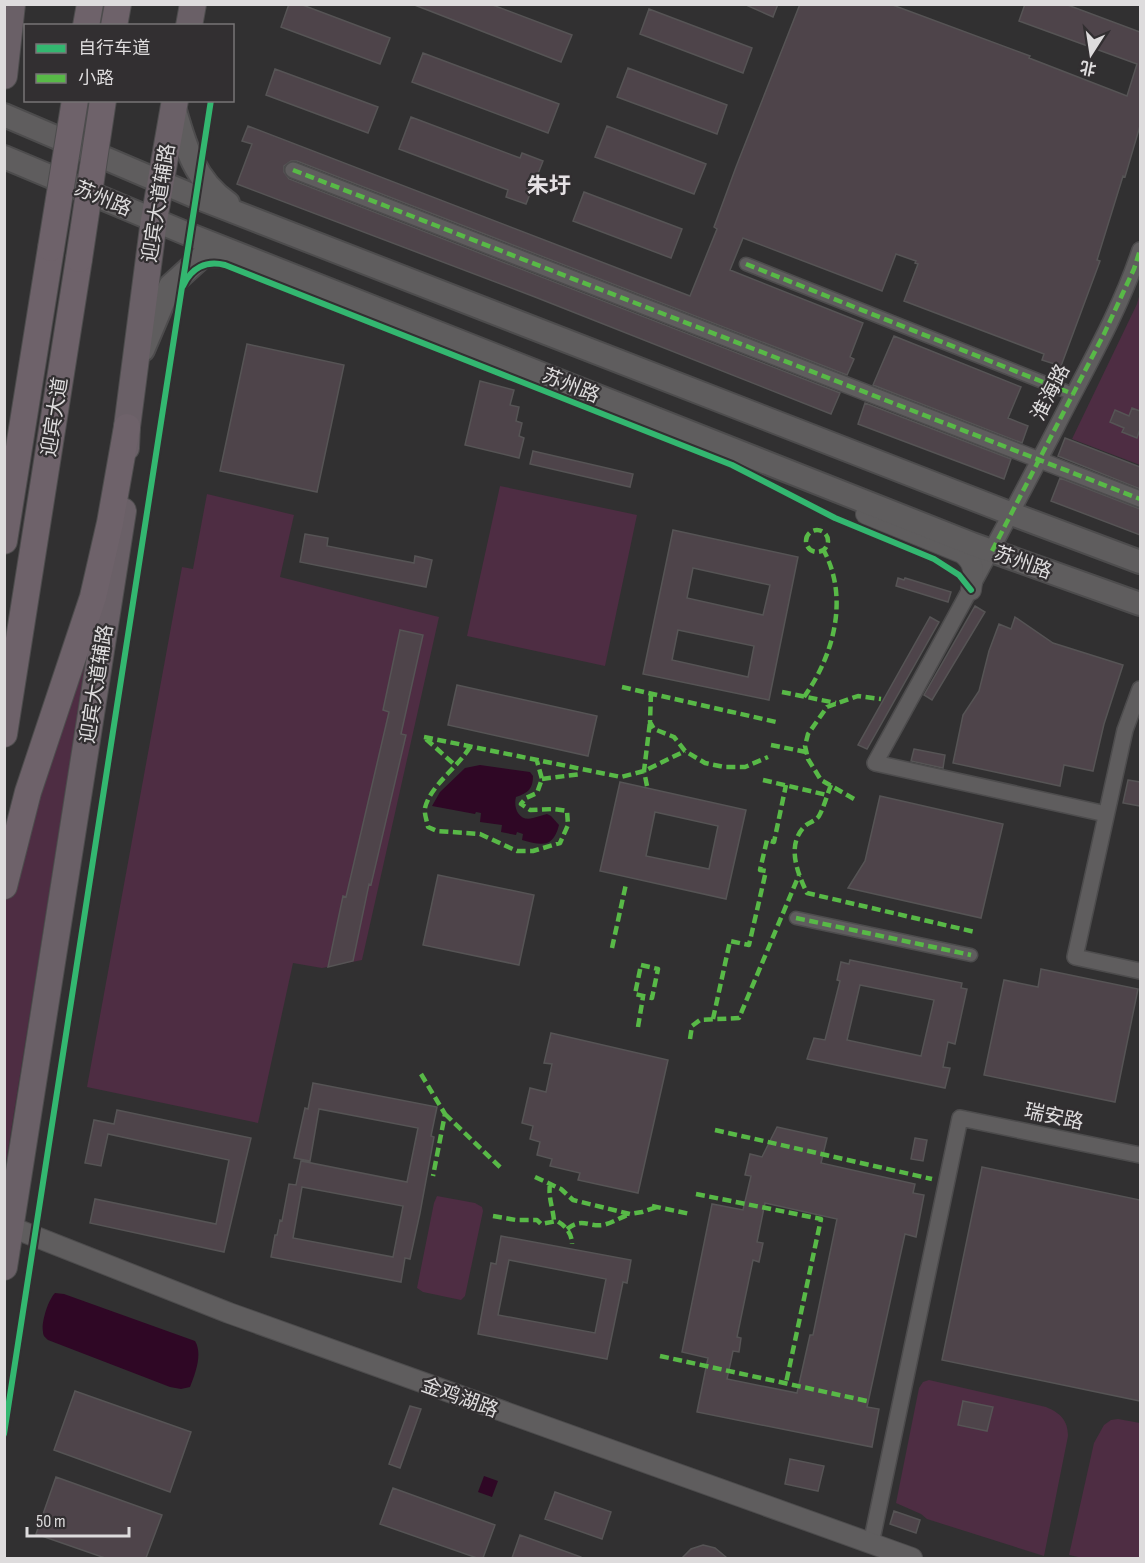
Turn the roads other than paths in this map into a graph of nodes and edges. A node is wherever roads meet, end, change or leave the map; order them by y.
1 (11, 4) edge
2 (90, 4) edge
3 (118, 4) edge
4 (193, 4) edge
5 (4, 24) edge
6 (87, 24) edge
7 (114, 24) edge
8 (189, 24) edge
9 (4, 76) edge
10 (75, 102) edge
11 (103, 102) edge
12 (174, 104) edge
13 (4, 115) edge
14 (4, 157) edge
15 (293, 170) dead end
16 (160, 182) junction
17 (247, 216) junction
18 (154, 220) junction
19 (1140, 250) edge
20 (245, 256) junction
21 (746, 264) dead end
22 (134, 371) junction
23 (1073, 394) junction
24 (127, 427) junction
25 (1040, 459) junction
26 (768, 463) junction
27 (1140, 499) edge
28 (1012, 514) junction
29 (4, 541) edge
30 (992, 551) junction
31 (1140, 561) edge
32 (971, 590) junction
33 (1140, 604) edge
34 (1140, 689) edge
35 (4, 734) edge
36 (1106, 814) junction
37 (4, 886) edge
38 (796, 918) dead end
39 (971, 955) dead end
40 (1140, 971) edge
41 (1140, 1155) edge
42 (11, 1227) junction
43 (4, 1267) edge
44 (871, 1544) junction
45 (912, 1558) edge

1 - 5 main road
1 - 9 main road
2 - 6 highway
3 - 7 highway
4 - 8 main road
10 - 29 highway, 迎宾大道, bridge
11 - 35 highway, 迎宾大道, bridge
12 - 16 main road, 迎宾大道辅路
12 - 17 main road
13 - 16 main road, 苏州路
14 - 18 main road, 苏州路
15 - 25 street
16 - 17 main road, 苏州路
16 - 18 main road, 迎宾大道辅路
17 - 28 main road, 苏州路
18 - 20 main road, 苏州路
18 - 22 main road, 迎宾大道辅路
19 - 23 street, 淮海路
20 - 22 main road
20 - 26 main road, 苏州路
21 - 23 street
22 - 24 main road, 迎宾大道辅路
23 - 25 street, 淮海路
24 - 37 highway
24 - 42 main road, 迎宾大道辅路
25 - 27 street
25 - 28 street, 淮海路
26 - 30 main road, 苏州路
26 - 32 street
28 - 30 street, 淮海路
28 - 31 main road, 苏州路
30 - 32 street, 淮海路
30 - 33 main road, 苏州路
32 - 36 street, 淮海路
34 - 36 street
36 - 40 street
38 - 39 street
41 - 44 street, 瑞安路
42 - 43 main road, 迎宾大道辅路
42 - 44 street, 金鸡湖路
44 - 45 street, 金鸡湖路

